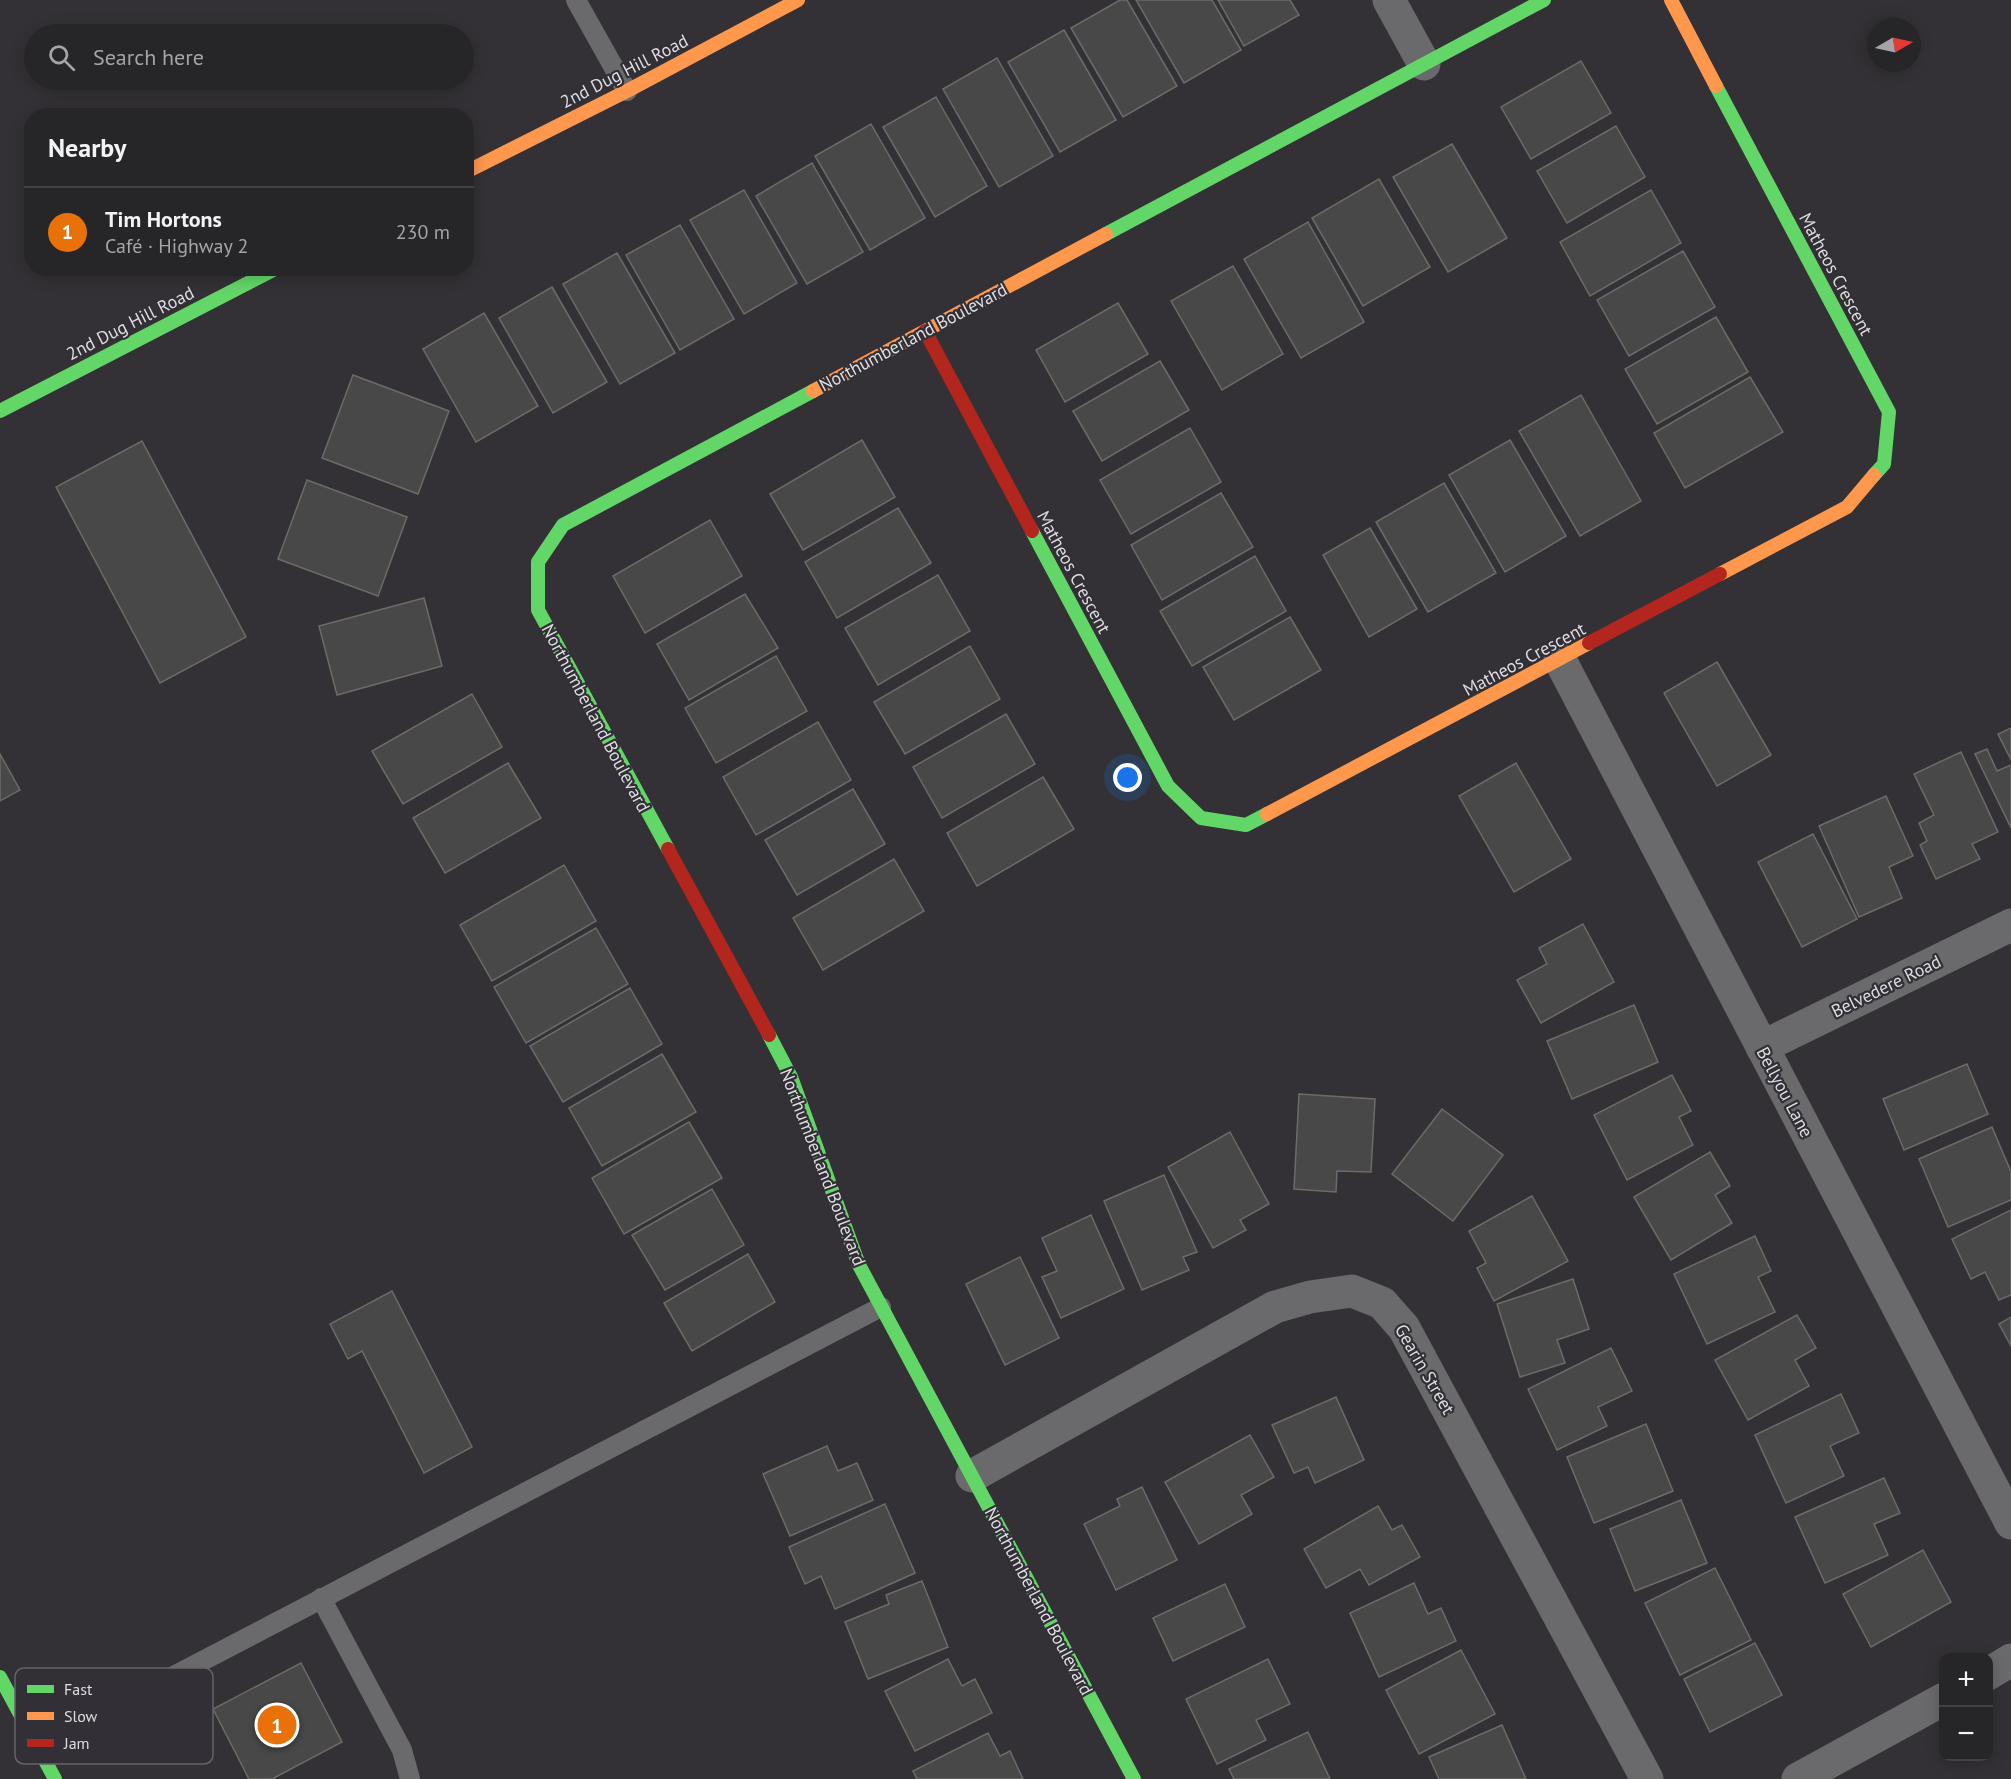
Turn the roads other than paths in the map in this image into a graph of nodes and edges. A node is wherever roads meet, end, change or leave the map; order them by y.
1 (576, 0) edge
2 (798, 0) edge
3 (1389, 0) edge
4 (1544, 0) edge
5 (1671, 0) edge
6 (1424, 64) junction
7 (627, 91) junction
8 (474, 168) edge
9 (262, 276) edge
10 (925, 331) junction
11 (0, 411) edge
12 (1560, 660) junction
13 (2011, 925) edge
14 (1762, 1047) junction
15 (881, 1307) junction
16 (972, 1476) junction
17 (2011, 1523) edge
18 (321, 1598) junction
19 (2011, 1660) edge
20 (188, 1668) edge
21 (1993, 1671) edge
22 (0, 1677) edge
23 (1939, 1702) edge
24 (15, 1705) edge
25 (47, 1764) edge
26 (55, 1779) edge
27 (410, 1779) edge
28 (1134, 1779) edge
29 (1647, 1779) edge
30 (1798, 1779) edge

1 - 7 lane
2 - 7 street, 2nd Dug Hill Road
3 - 6 street
4 - 6 street, Northumberland Boulevard
5 - 12 street, Matheos Crescent
6 - 10 street, Northumberland Boulevard
7 - 8 street, 2nd Dug Hill Road
9 - 11 street, 2nd Dug Hill Road
10 - 12 street, Matheos Crescent
10 - 15 street, Northumberland Boulevard
12 - 14 street, Bellyou Lane
13 - 14 street, Belvedere Road
14 - 17 street, Bellyou Lane
15 - 16 street, Northumberland Boulevard
15 - 18 lane
16 - 28 street, Northumberland Boulevard
16 - 29 street, Gearin Street
18 - 20 lane
18 - 27 lane
19 - 21 street
22 - 24 street
23 - 30 street
25 - 26 street

